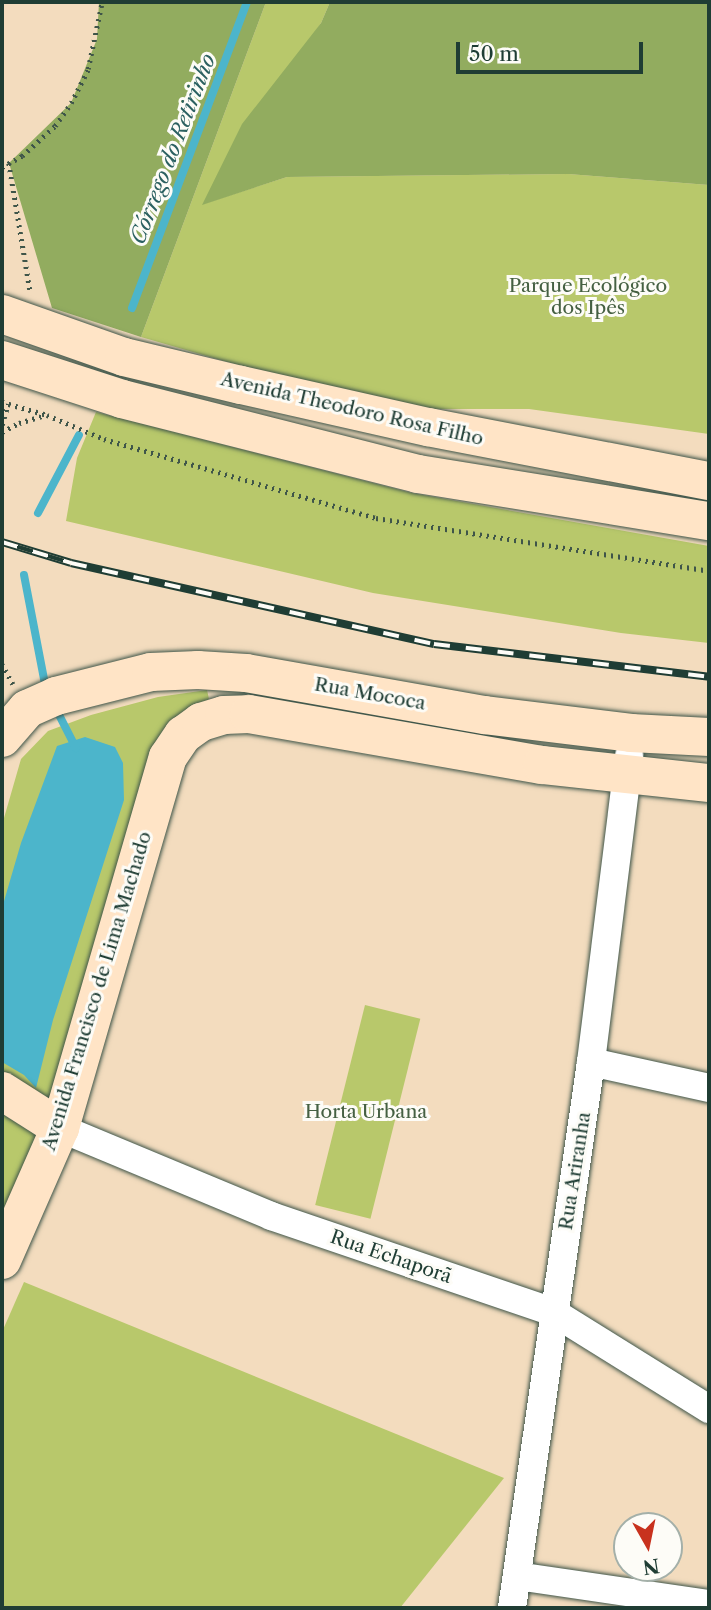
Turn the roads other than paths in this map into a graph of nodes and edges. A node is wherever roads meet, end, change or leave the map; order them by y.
1 (19, 320) edge
2 (2, 360) edge
3 (428, 427) junction
4 (523, 446) junction
5 (418, 474) junction
6 (709, 481) edge
7 (517, 490) junction
8 (709, 521) edge
9 (631, 733) junction
10 (709, 737) edge
11 (2, 738) edge
12 (627, 776) junction
13 (709, 783) edge
14 (591, 1062) junction
15 (709, 1088) edge
16 (2, 1091) edge
17 (60, 1128) junction
18 (2, 1260) edge
19 (553, 1312) junction
20 (709, 1409) edge
21 (517, 1576) junction
22 (709, 1604) edge
23 (512, 1608) edge

1 - 3 main road, Avenida Theodoro Rosa Filho
2 - 5 main road
3 - 4 main road, Avenida Theodoro Rosa Filho
3 - 5 main road
4 - 6 main road, Avenida Theodoro Rosa Filho
4 - 7 main road
5 - 7 main road
7 - 8 main road
9 - 10 main road, Rua Mococa
9 - 11 main road, Rua Mococa
9 - 12 street, Rua Ariranha
12 - 13 main road
12 - 14 street, Rua Ariranha
12 - 17 main road, Avenida Francisco de Lima Machado
14 - 15 street
14 - 19 street, Rua Ariranha
16 - 17 main road
17 - 18 main road, Avenida Francisco de Lima Machado
17 - 19 street, Rua Echaporã
19 - 20 street, Rua Echaporã
19 - 21 street, Rua Ariranha
21 - 22 street
21 - 23 street, Rua Ariranha

